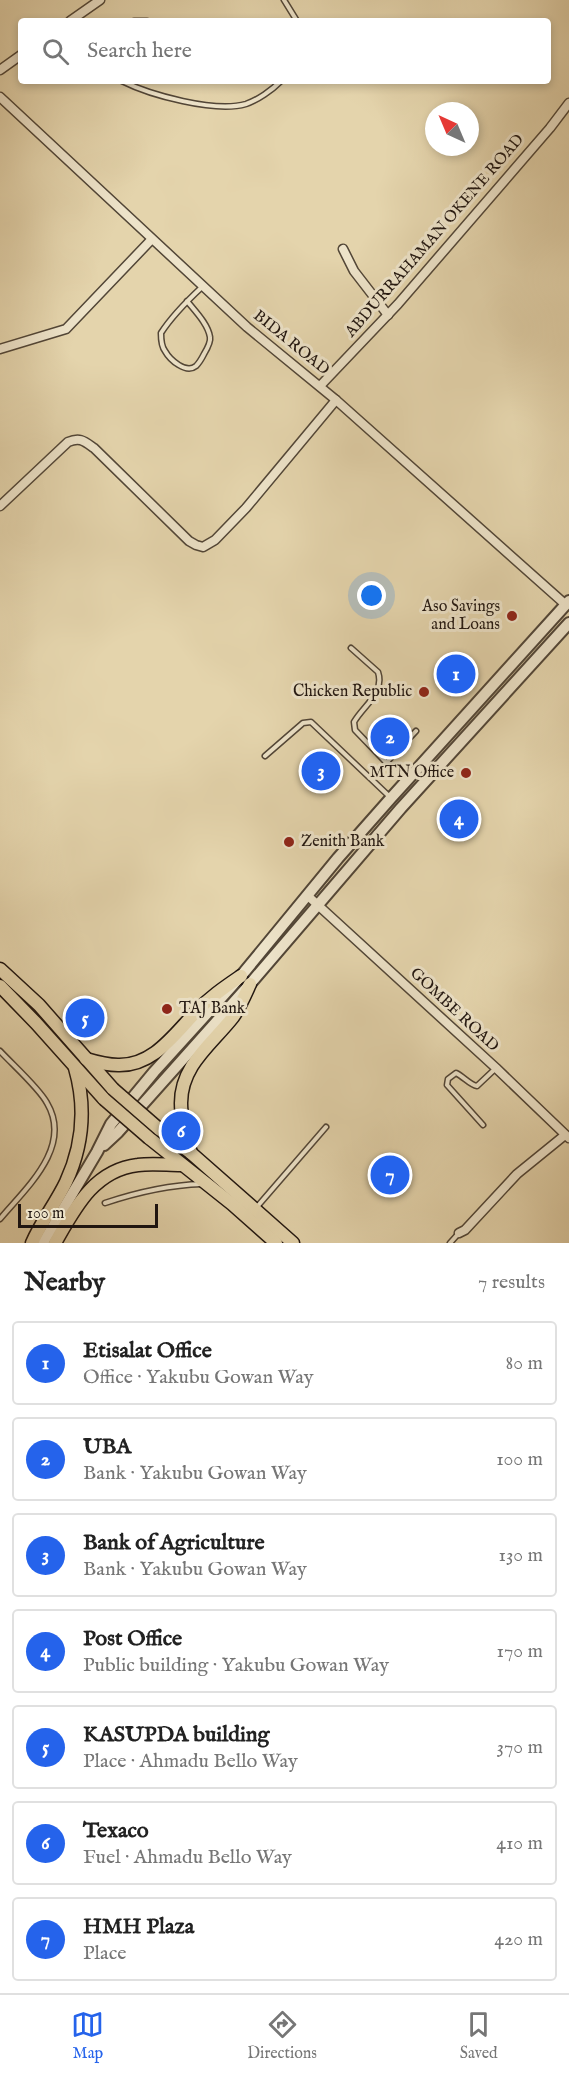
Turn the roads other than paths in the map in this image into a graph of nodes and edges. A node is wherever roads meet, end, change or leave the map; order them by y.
1 (100, 0) edge
2 (284, 0) edge
3 (74, 18) edge
4 (295, 18) edge
5 (18, 57) edge
6 (0, 70) edge
7 (129, 84) edge
8 (277, 84) edge
9 (0, 97) edge
10 (569, 103) edge
11 (151, 240) junction
12 (343, 249) dead end
13 (202, 286) junction
14 (187, 301) junction
15 (388, 315) junction
16 (0, 349) edge
17 (320, 386) junction
18 (336, 400) junction
19 (0, 506) edge
20 (568, 604) edge
21 (569, 623) edge
22 (351, 648) dead end
23 (416, 731) dead end
24 (265, 756) dead end
25 (386, 763) junction
26 (405, 782) junction
27 (391, 798) junction
28 (308, 896) junction
29 (318, 905) junction
30 (0, 969) edge
31 (246, 980) junction
32 (0, 986) edge
33 (0, 1051) edge
34 (86, 1059) junction
35 (75, 1068) junction
36 (496, 1068) junction
37 (483, 1125) dead end
38 (326, 1127) dead end
39 (567, 1136) edge
40 (191, 1153) junction
41 (181, 1165) junction
42 (206, 1184) junction
43 (105, 1203) dead end
44 (255, 1208) junction
45 (0, 1219) edge
46 (459, 1233) joint
47 (32, 1243) edge
48 (43, 1243) edge
49 (55, 1243) edge
50 (276, 1243) edge
51 (293, 1243) edge
52 (450, 1243) edge

1 - 3 street
2 - 4 lane
5 - 6 street
7 - 8 lane
9 - 11 street, BIDA ROAD
10 - 15 street, ABDURRAHAMAN OKENE ROAD
11 - 13 street, BIDA ROAD
11 - 16 street
12 - 15 street
13 - 14 lane
13 - 17 street, BIDA ROAD
14 - 14 lane
15 - 17 street, ABDURRAHAMAN OKENE ROAD
17 - 18 street, BIDA ROAD
18 - 19 street
18 - 20 street, BIDA ROAD
20 - 26 street
21 - 29 street
22 - 25 lane
23 - 25 lane
24 - 27 lane
25 - 26 lane
26 - 27 street
27 - 28 street
28 - 29 street, GOMBE ROAD
28 - 31 street
29 - 31 street
29 - 36 street, GOMBE ROAD
30 - 34 main road
31 - 34 main road
31 - 40 main road
31 - 48 street
32 - 35 main road
33 - 45 lane
34 - 40 main road, bridge
35 - 41 main road, bridge
35 - 47 main road
36 - 37 lane
36 - 39 street, GOMBE ROAD
38 - 44 lane
39 - 46 street
40 - 44 main road
41 - 42 main road
41 - 49 main road
42 - 43 lane
42 - 50 main road
44 - 51 main road
46 - 52 lane

